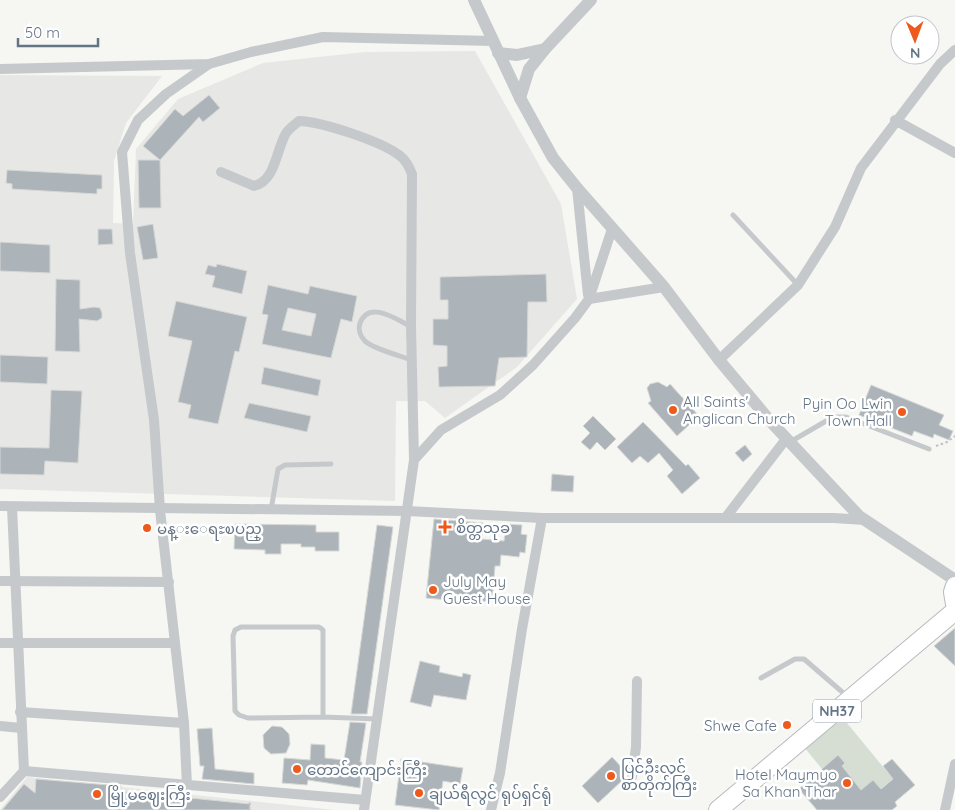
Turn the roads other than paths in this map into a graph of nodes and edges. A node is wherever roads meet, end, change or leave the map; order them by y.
1 (474, 0) edge
2 (591, 0) edge
3 (493, 41) junction
4 (545, 49) junction
5 (955, 50) edge
6 (498, 53) junction
7 (209, 64) junction
8 (0, 69) edge
9 (520, 98) junction
10 (895, 120) junction
11 (955, 153) edge
12 (221, 172) dead end
13 (577, 188) junction
14 (733, 215) dead end
15 (612, 228) junction
16 (798, 285) junction
17 (664, 287) junction
18 (589, 299) junction
19 (411, 326) junction
20 (412, 360) junction
21 (719, 360) junction
22 (788, 440) junction
23 (929, 449) road end
24 (414, 460) junction
25 (331, 464) dead end
26 (0, 506) edge
27 (12, 506) junction
28 (160, 510) junction
29 (271, 510) junction
30 (406, 512) junction
31 (726, 517) junction
32 (542, 518) junction
33 (865, 520) junction
34 (955, 580) edge
35 (0, 581) edge
36 (14, 581) junction
37 (169, 582) junction
38 (955, 586) edge
39 (955, 604) edge
40 (955, 611) edge
41 (0, 643) edge
42 (175, 643) junction
43 (17, 644) junction
44 (761, 678) dead end
45 (637, 681) dead end
46 (850, 700) junction
47 (20, 712) junction
48 (323, 716) junction
49 (376, 719) junction
50 (184, 723) junction
51 (0, 726) edge
52 (21, 728) junction
53 (955, 764) edge
54 (24, 771) junction
55 (632, 777) dead end
56 (187, 786) junction
57 (0, 797) edge
58 (364, 805) edge
59 (492, 810) edge
60 (718, 810) edge
61 (945, 810) edge

1 - 3 street
2 - 4 street
3 - 6 street
3 - 7 street
4 - 6 street
4 - 9 street
5 - 10 street
6 - 9 street
7 - 8 street
7 - 28 street
9 - 13 street
10 - 11 street
10 - 16 street
12 - 19 street
13 - 15 street
13 - 18 street
14 - 16 lane
15 - 17 street
15 - 18 street
16 - 21 street
17 - 18 street
17 - 21 street
18 - 24 street
19 - 20 street
19 - 20 lane
20 - 24 street
21 - 22 street
22 - 23 lane
22 - 31 street
22 - 33 street
24 - 30 street
25 - 29 lane
26 - 27 street
27 - 28 street
27 - 36 street
28 - 29 street
28 - 37 street
29 - 30 street
30 - 32 street
30 - 49 street
31 - 32 street
31 - 33 street
32 - 59 street
33 - 34 street
35 - 36 street
36 - 37 street
36 - 43 street
37 - 42 street
38 - 39 highway
40 - 46 highway, NH37
41 - 43 street
42 - 43 street
42 - 50 street
43 - 47 street
44 - 46 lane
45 - 55 street
46 - 60 highway, NH37
47 - 50 street
47 - 52 street
48 - 48 lane
48 - 49 lane
49 - 58 street
50 - 56 street
51 - 52 street
52 - 54 street
53 - 61 street
54 - 56 street
54 - 57 street
56 - 58 street

